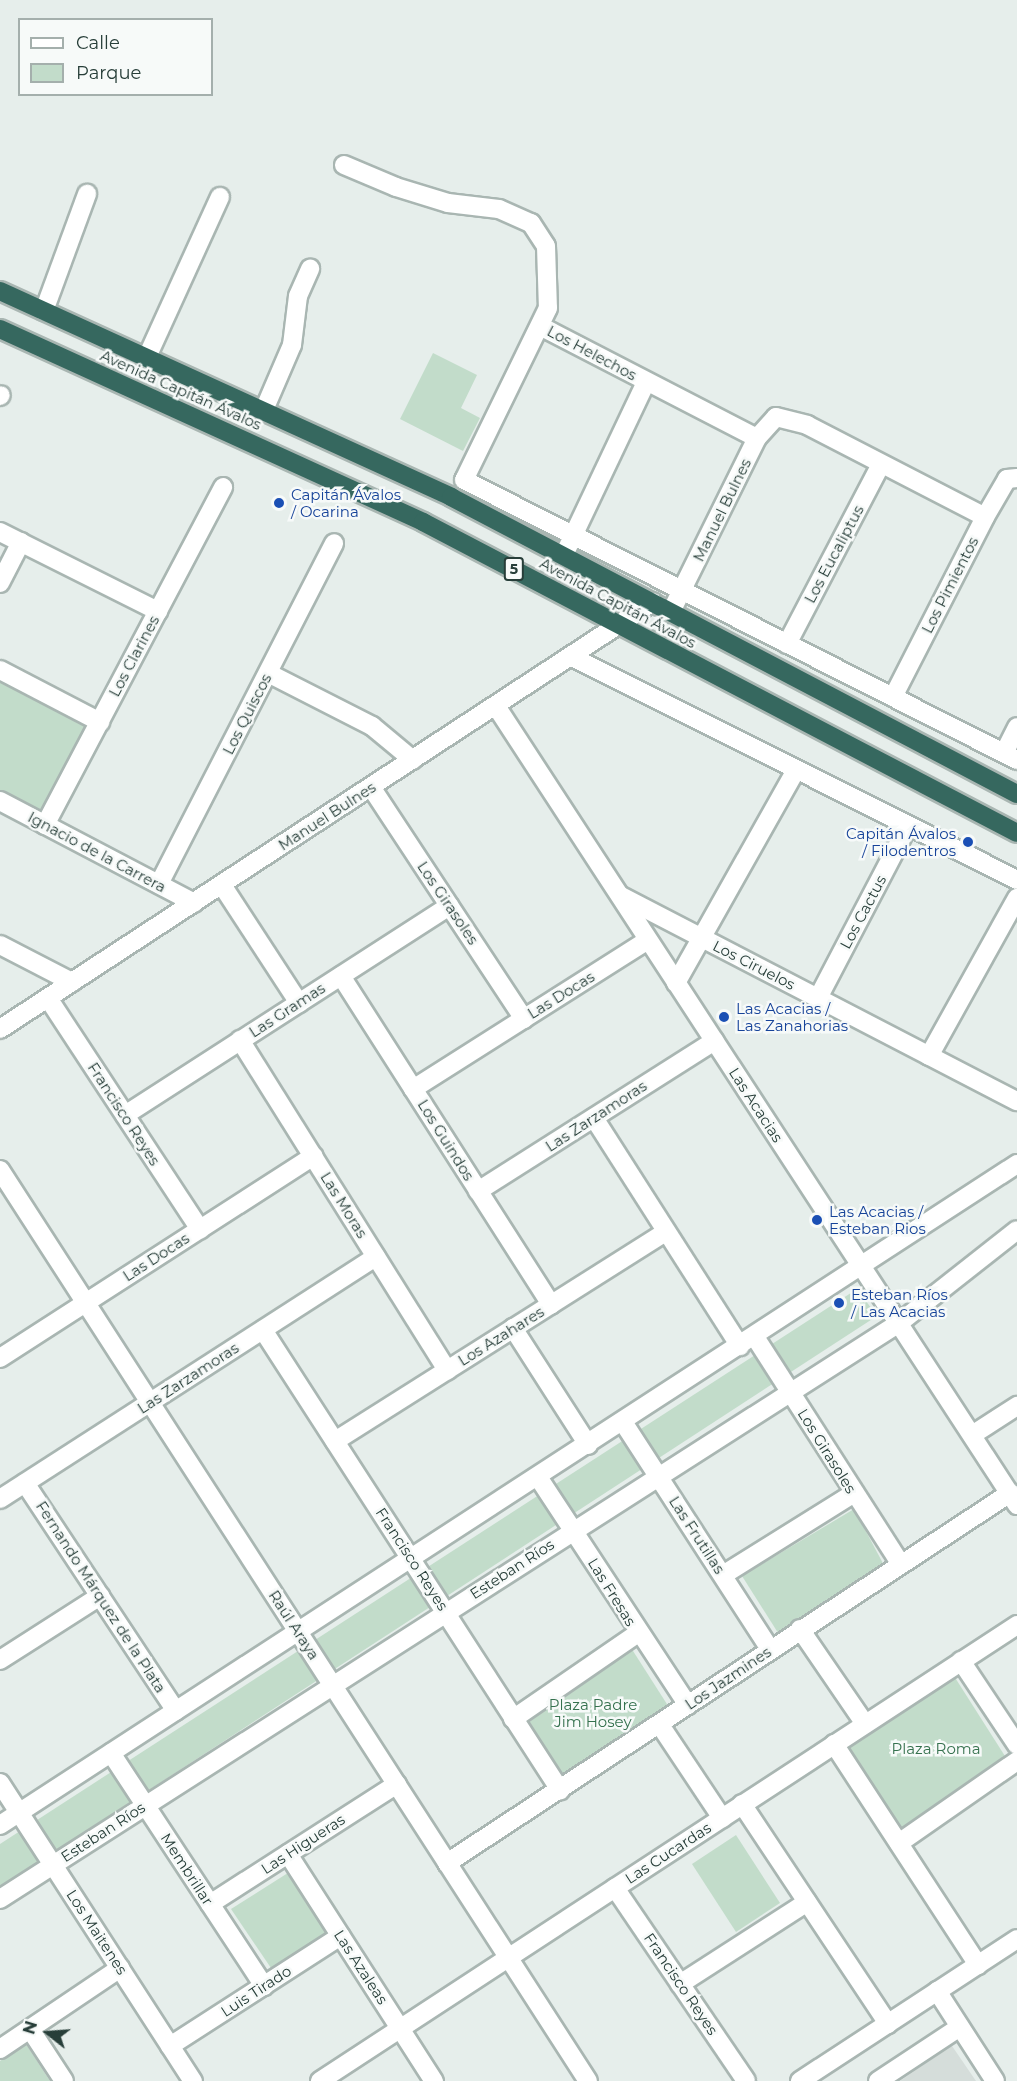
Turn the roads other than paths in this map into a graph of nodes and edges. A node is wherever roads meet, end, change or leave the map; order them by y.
1 (344, 165) dead end
2 (87, 194) dead end
3 (220, 197) dead end
4 (310, 269) dead end
5 (0, 291) edge
6 (44, 311) junction
7 (540, 326) junction
8 (0, 329) edge
9 (147, 357) junction
10 (646, 382) junction
11 (264, 411) junction
12 (757, 438) junction
13 (881, 464) junction
14 (1015, 477) edge
15 (223, 487) dead end
16 (985, 517) junction
17 (0, 532) edge
18 (574, 536) junction
19 (21, 542) junction
20 (334, 543) dead end
21 (564, 555) junction
22 (0, 583) edge
23 (681, 590) junction
24 (653, 602) junction
25 (158, 610) junction
26 (671, 612) junction
27 (621, 625) junction
28 (787, 644) junction
29 (572, 657) junction
30 (0, 670) edge
31 (268, 673) junction
32 (893, 697) junction
33 (495, 706) junction
34 (100, 722) junction
35 (1017, 727) edge
36 (1010, 757) edge
37 (413, 760) junction
38 (796, 770) junction
39 (371, 787) junction
40 (1017, 795) edge
41 (0, 801) edge
42 (45, 825) junction
43 (908, 826) junction
44 (1017, 834) edge
45 (1017, 880) edge
46 (159, 885) junction
47 (222, 885) junction
48 (619, 896) junction
49 (1017, 898) edge
50 (194, 903) junction
51 (449, 906) junction
52 (702, 938) junction
53 (648, 940) junction
54 (0, 945) edge
55 (341, 976) junction
56 (72, 982) junction
57 (676, 983) junction
58 (48, 998) junction
59 (818, 998) junction
60 (299, 1003) junction
61 (524, 1019) junction
62 (0, 1029) edge
63 (240, 1040) junction
64 (714, 1041) junction
65 (930, 1056) junction
66 (413, 1089) junction
67 (1017, 1101) edge
68 (125, 1115) junction
69 (594, 1118) junction
70 (313, 1156) junction
71 (1017, 1164) edge
72 (0, 1170) edge
73 (478, 1191) junction
74 (200, 1229) junction
75 (1017, 1230) edge
76 (666, 1232) junction
77 (376, 1257) junction
78 (862, 1267) junction
79 (86, 1303) junction
80 (551, 1305) junction
81 (899, 1323) junction
82 (513, 1328) junction
83 (263, 1330) junction
84 (747, 1342) junction
85 (0, 1358) edge
86 (447, 1370) junction
87 (790, 1391) junction
88 (150, 1403) junction
89 (1017, 1406) edge
90 (624, 1422) junction
91 (972, 1435) junction
92 (335, 1441) junction
93 (588, 1445) junction
94 (659, 1476) junction
95 (538, 1477) junction
96 (26, 1483) junction
97 (854, 1493) junction
98 (0, 1499) edge
99 (1013, 1499) edge
100 (573, 1530) junction
101 (412, 1558) junction
102 (901, 1564) junction
103 (723, 1575) junction
104 (100, 1596) junction
105 (446, 1612) junction
106 (1017, 1624) edge
107 (800, 1629) junction
108 (299, 1632) junction
109 (638, 1633) junction
110 (771, 1649) junction
111 (0, 1660) edge
112 (961, 1661) junction
113 (332, 1684) junction
114 (688, 1705) junction
115 (176, 1712) junction
116 (513, 1719) junction
117 (865, 1724) junction
118 (660, 1725) junction
119 (834, 1744) junction
120 (1017, 1745) edge
121 (111, 1753) junction
122 (1017, 1761) edge
123 (0, 1783) edge
124 (397, 1784) junction
125 (560, 1790) junction
126 (145, 1804) junction
127 (742, 1804) junction
128 (19, 1813) junction
129 (722, 1818) junction
130 (0, 1825) edge
131 (899, 1843) junction
132 (288, 1854) junction
133 (447, 1863) junction
134 (53, 1864) junction
135 (615, 1888) junction
136 (0, 1899) edge
137 (807, 1902) junction
138 (210, 1904) junction
139 (341, 1936) junction
140 (1017, 1939) edge
141 (509, 1958) junction
142 (978, 1965) junction
143 (120, 1968) junction
144 (680, 1984) junction
145 (264, 1986) junction
146 (937, 1991) junction
147 (888, 2024) junction
148 (960, 2027) junction
149 (400, 2028) junction
150 (30, 2029) junction
151 (170, 2046) junction
152 (0, 2049) edge
153 (64, 2081) edge
154 (193, 2081) edge
155 (320, 2081) edge
156 (434, 2081) edge
157 (588, 2081) edge
158 (746, 2081) edge
159 (800, 2081) edge
160 (878, 2081) edge
161 (995, 2081) edge

1 - 7 street, Los Helechos
2 - 6 street
3 - 9 street
4 - 11 street
5 - 6 highway, Avenida Capitán Ávalos / 5
6 - 9 highway, Avenida Capitán Ávalos / 5
7 - 10 street, Los Helechos
7 - 18 street
8 - 27 highway, Avenida Capitán Ávalos / 5
9 - 11 highway, Avenida Capitán Ávalos / 5
10 - 12 street, Los Helechos
10 - 18 street
11 - 21 highway, Avenida Capitán Ávalos / 5
12 - 13 street, Manuel Bulnes
12 - 23 street, Manuel Bulnes
13 - 16 street
13 - 28 street, Los Eucaliptus
14 - 16 street, Los Pimientos
15 - 25 street, Los Clarines
16 - 32 street, Los Pimientos
17 - 19 street
18 - 21 street
18 - 23 street
19 - 22 street
19 - 25 street
20 - 31 street, Los Quiscos
21 - 24 highway, Avenida Capitán Ávalos / 5
23 - 26 street, Manuel Bulnes
23 - 28 street
24 - 26 highway, Avenida Capitán Ávalos / 5
24 - 27 street, Manuel Bulnes
25 - 34 street, Los Clarines
26 - 40 highway, Avenida Capitán Ávalos / 5
27 - 29 street, Manuel Bulnes
27 - 44 highway, Avenida Capitán Ávalos / 5
28 - 32 street
29 - 33 street, Manuel Bulnes
29 - 38 street
30 - 34 street
31 - 37 street
31 - 46 street, Los Quiscos
32 - 36 street
33 - 37 street, Manuel Bulnes
33 - 48 street, Las Acacias
34 - 42 street, Los Clarines
35 - 36 street
37 - 39 street, Manuel Bulnes
38 - 43 street
38 - 52 street
39 - 47 street, Manuel Bulnes
39 - 51 street, Los Girasoles
41 - 42 street, Ignacio de la Carrera
42 - 46 street, Ignacio de la Carrera
43 - 45 street
43 - 59 street, Los Cactus
46 - 50 street, Ignacio de la Carrera
47 - 50 street, Manuel Bulnes
47 - 60 street
48 - 52 street, Los Ciruelos
48 - 53 street, Las Acacias
49 - 65 street
50 - 56 street, Manuel Bulnes
51 - 55 street, Las Gramas
51 - 61 street, Los Girasoles
52 - 57 street
52 - 59 street, Los Ciruelos
53 - 57 street, Las Acacias
53 - 61 street, Las Docas
54 - 56 street
55 - 60 street, Las Gramas
55 - 66 street, Los Guindos
56 - 58 street, Manuel Bulnes
57 - 64 street, Las Acacias
58 - 62 street, Manuel Bulnes
58 - 68 street, Francisco Reyes
59 - 65 street, Los Ciruelos
60 - 63 street, Las Gramas
61 - 66 street, Las Docas
63 - 68 street, Las Gramas
63 - 70 street, Las Moras
64 - 69 street, Las Zarzamoras
64 - 78 street, Las Acacias
65 - 67 street, Los Ciruelos
66 - 73 street, Los Guindos
68 - 74 street, Francisco Reyes
69 - 73 street, Las Zarzamoras
69 - 76 street, Los Girasoles
70 - 74 street, Las Docas
70 - 77 street, Las Moras
71 - 78 street
72 - 79 street, Raúl Araya
73 - 80 street, Los Guindos
74 - 79 street, Las Docas
75 - 81 street, Esteban Ríos
76 - 80 street, Los Azahares
76 - 84 street, Los Girasoles
77 - 83 street, Las Zarzamoras
77 - 86 street, Las Moras
78 - 81 street, Las Acacias
78 - 84 street
79 - 85 street, Las Docas
79 - 88 street, Raúl Araya
80 - 82 street, Los Azahares
81 - 87 street, Esteban Ríos
81 - 91 street, Las Acacias
82 - 86 street, Los Azahares
82 - 93 street
83 - 88 street, Las Zarzamoras
83 - 92 street, Francisco Reyes
84 - 87 street, Los Girasoles
84 - 90 street
86 - 92 street, Los Azahares
87 - 94 street, Esteban Ríos
87 - 97 street, Los Girasoles
88 - 96 street, Las Zarzamoras
88 - 108 street, Raúl Araya
89 - 91 street
90 - 93 street
90 - 94 street, Las Frutillas
91 - 99 street, Las Acacias
92 - 101 street, Francisco Reyes
93 - 95 street
94 - 100 street, Esteban Ríos
94 - 103 street, Las Frutillas
95 - 100 street, Las Fresas
95 - 101 street
96 - 98 street, Las Zarzamoras
96 - 104 street, Fernando Márquez de la Plata
97 - 102 street, Los Girasoles
97 - 103 street
99 - 102 street, Los Jazmines
100 - 105 street, Esteban Ríos
100 - 109 street, Las Fresas
101 - 105 street, Francisco Reyes
101 - 108 street
102 - 107 street, Los Jazmines
103 - 110 street, Las Frutillas
104 - 111 street
104 - 115 street, Fernando Márquez de la Plata
105 - 113 street, Esteban Ríos
105 - 116 street, Francisco Reyes
106 - 112 street, Las Cucardas
107 - 110 street, Los Jazmines
107 - 117 street
108 - 113 street, Raúl Araya
108 - 115 street
109 - 114 street, Las Fresas
109 - 116 street
110 - 114 street, Los Jazmines
112 - 117 street, Las Cucardas
112 - 120 street
113 - 124 street, Raúl Araya
113 - 126 street, Esteban Ríos
114 - 118 street, Los Jazmines
115 - 121 street
116 - 125 street, Francisco Reyes
117 - 119 street, Las Cucardas
118 - 125 street, Los Jazmines
118 - 129 street
119 - 127 street, Las Cucardas
119 - 131 street
121 - 126 street, Membrillar
121 - 128 street
122 - 131 street
123 - 128 street, Los Maitenes
124 - 132 street, Las Higueras
124 - 133 street, Raúl Araya
125 - 133 street, Los Jazmines
126 - 134 street, Esteban Ríos
126 - 138 street, Membrillar
127 - 129 street, Las Cucardas
127 - 137 street
128 - 130 street
128 - 134 street, Los Maitenes
129 - 135 street, Las Cucardas
131 - 142 street
132 - 138 street, Las Higueras
132 - 139 street, Las Azaleas
133 - 141 street, Raúl Araya
134 - 136 street, Esteban Ríos
134 - 143 street, Los Maitenes
135 - 141 street, Las Cucardas
135 - 144 street, Francisco Reyes
137 - 144 street
137 - 147 street
138 - 145 street, Membrillar
139 - 145 street, Luis Tirado
139 - 149 street, Las Azaleas
140 - 142 street
141 - 149 street, Las Cucardas
141 - 157 street, Raúl Araya
142 - 146 street
143 - 150 street
143 - 151 street, Los Maitenes
144 - 158 street, Francisco Reyes
145 - 151 street, Luis Tirado
146 - 147 street
146 - 148 street
147 - 159 street
148 - 160 street
148 - 161 street
149 - 155 street, Las Cucardas
149 - 156 street, Las Azaleas
150 - 152 street
150 - 153 street
151 - 154 street, Los Maitenes

